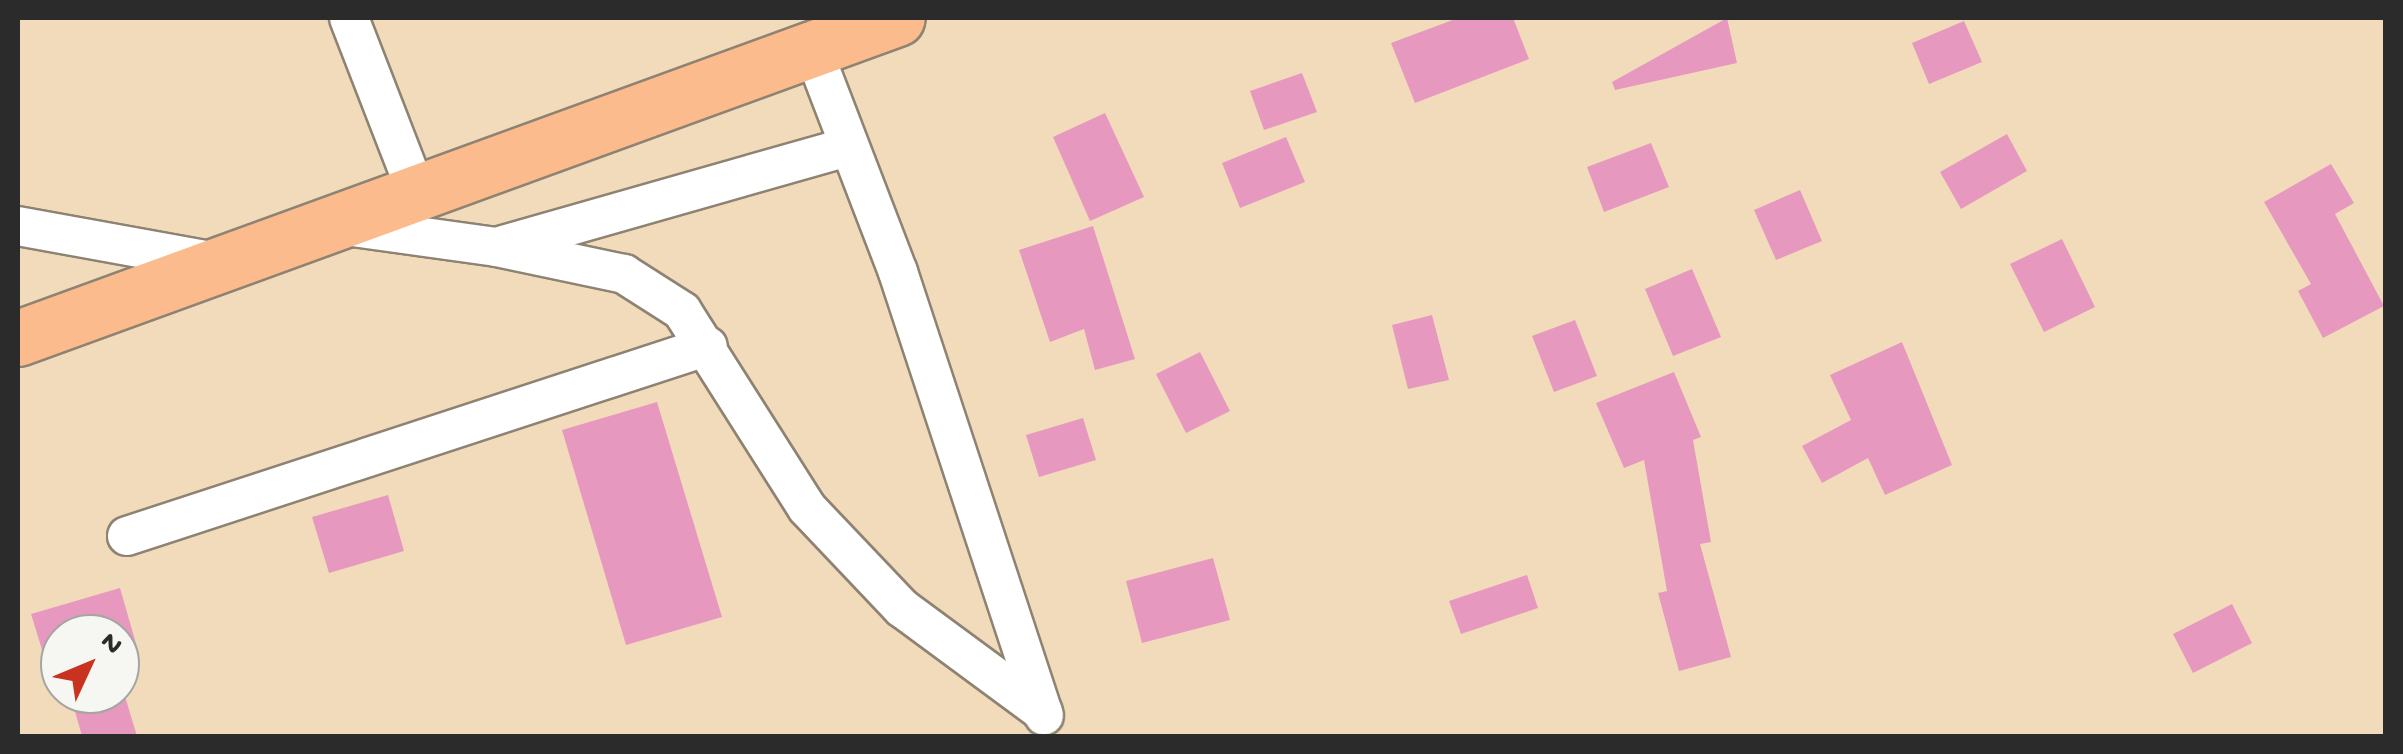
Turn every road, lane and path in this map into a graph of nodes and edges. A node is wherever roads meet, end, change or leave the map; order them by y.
1 (349, 18) edge
2 (897, 18) edge
3 (812, 48) junction
4 (848, 146) junction
5 (416, 192) junction
6 (326, 224) junction
7 (18, 226) edge
8 (496, 247) junction
9 (219, 263) junction
10 (18, 338) edge
11 (708, 346) junction
12 (127, 536) dead end
13 (1046, 724) edge

1 - 5 street
2 - 3 main road
3 - 4 street
3 - 5 main road
4 - 8 street
4 - 13 street
5 - 6 main road
6 - 8 street
6 - 9 main road
7 - 9 street
8 - 11 street
9 - 10 main road
11 - 12 street
11 - 13 street

